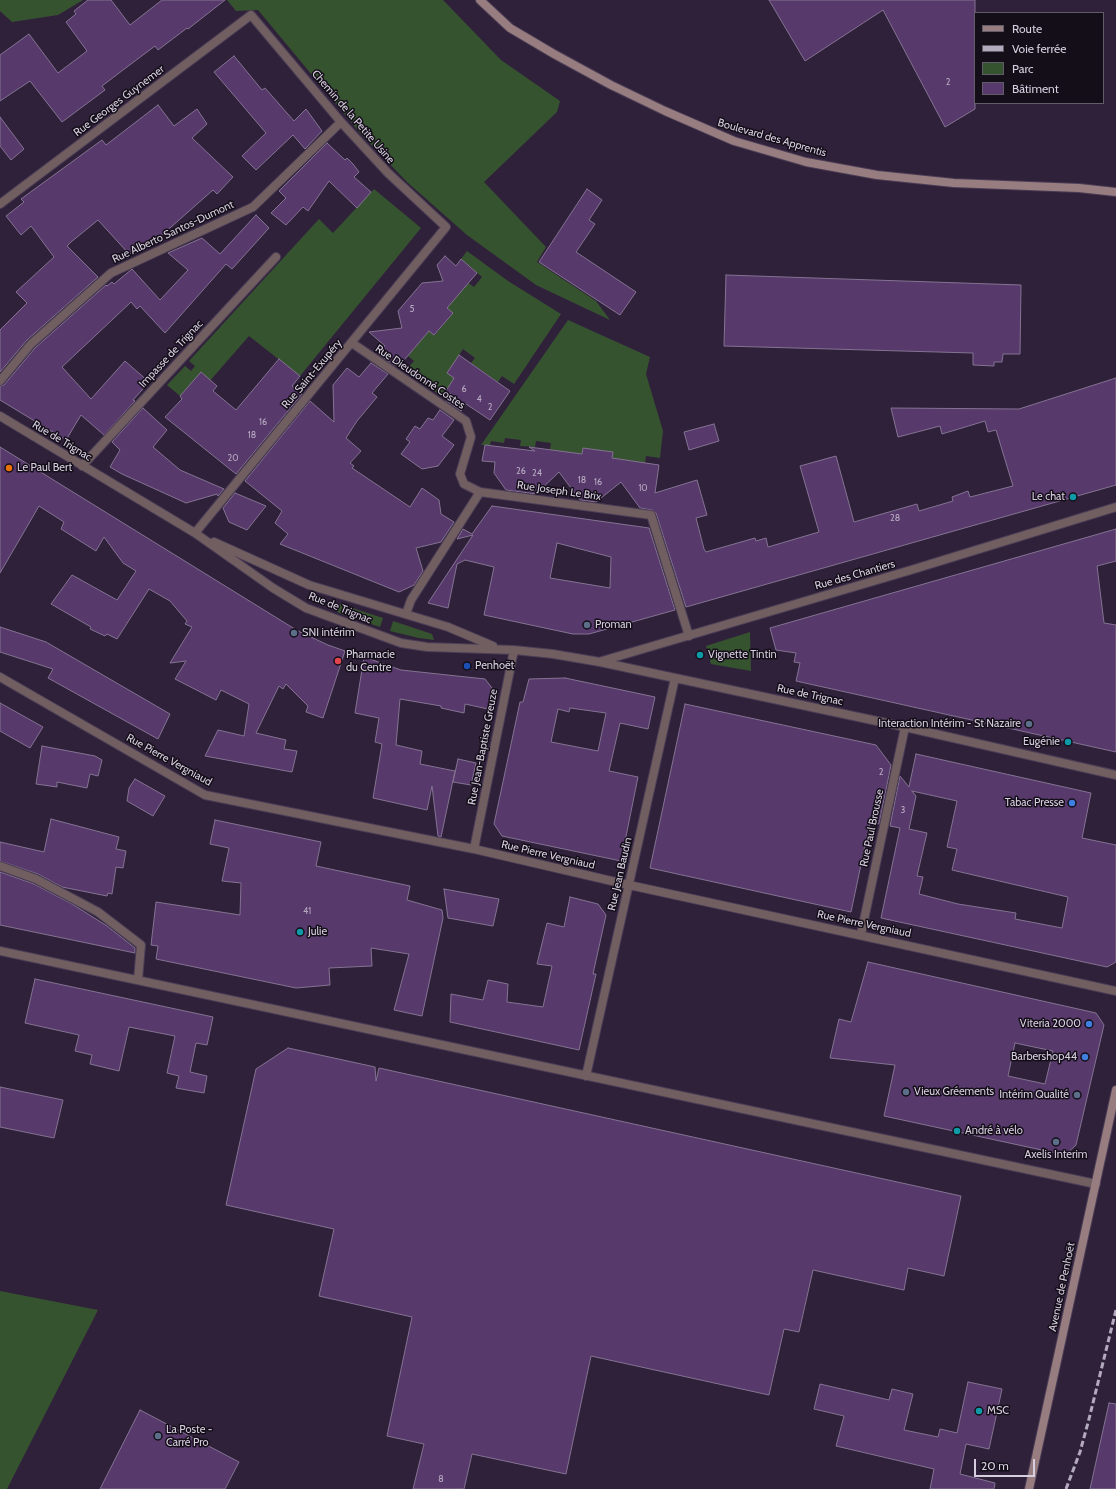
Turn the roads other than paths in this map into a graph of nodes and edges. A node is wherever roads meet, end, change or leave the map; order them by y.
1 (480, 0) edge
2 (251, 15) joint
3 (341, 122) junction
4 (1116, 192) edge
5 (0, 204) edge
6 (446, 227) joint
7 (276, 257) dead end
8 (352, 343) junction
9 (0, 381) edge
10 (0, 416) edge
11 (82, 466) junction
12 (480, 492) junction
13 (1116, 507) edge
14 (195, 533) junction
15 (406, 614) junction
16 (689, 636) junction
17 (497, 648) junction
18 (514, 650) junction
19 (600, 662) junction
20 (0, 677) edge
21 (675, 678) junction
22 (905, 727) junction
23 (1116, 775) edge
24 (474, 849) junction
25 (0, 866) edge
26 (629, 885) junction
27 (861, 934) junction
28 (0, 951) edge
29 (138, 980) junction
30 (1116, 990) edge
31 (586, 1076) junction
32 (1116, 1090) edge
33 (1096, 1184) junction
34 (1029, 1489) edge

1 - 4 main road, Boulevard des Apprentis
2 - 3 street, Chemin de la Petite Usine
2 - 5 street, Rue Georges Guynemer
3 - 6 street, Chemin de la Petite Usine
3 - 9 street, Rue Alberto Santos-Dumont
6 - 8 street, Rue Saint-Exupéry
7 - 11 street, Impasse de Trignac
8 - 12 street, Rue Dieudonné Costes
8 - 14 street, Rue Saint-Exupéry
10 - 11 street, Rue de Trignac
11 - 14 street, Rue de Trignac
12 - 15 street
12 - 16 street, Rue Joseph Le Brix
13 - 16 street, Rue des Chantiers
14 - 15 street, Rue de Trignac
14 - 17 street, Rue de Trignac
15 - 17 street, Rue de Trignac
16 - 19 street, Rue des Chantiers
17 - 18 street, Rue de Trignac
18 - 19 street, Rue de Trignac
18 - 24 street, Rue Jean-Baptiste Greuze
19 - 21 street, Rue de Trignac
20 - 24 street, Rue Pierre Vergniaud
21 - 22 street, Rue de Trignac
21 - 26 street, Rue Jean Baudin
22 - 23 street, Rue de Trignac
22 - 27 street, Rue Paul Brousse
24 - 26 street, Rue Pierre Vergniaud
25 - 29 street
26 - 27 street, Rue Pierre Vergniaud
26 - 31 street, Rue Jean Baudin
27 - 30 street, Rue Pierre Vergniaud
28 - 29 street
29 - 31 street
31 - 33 street
32 - 33 main road, Avenue de Penhoët
33 - 34 main road, Avenue de Penhoët

